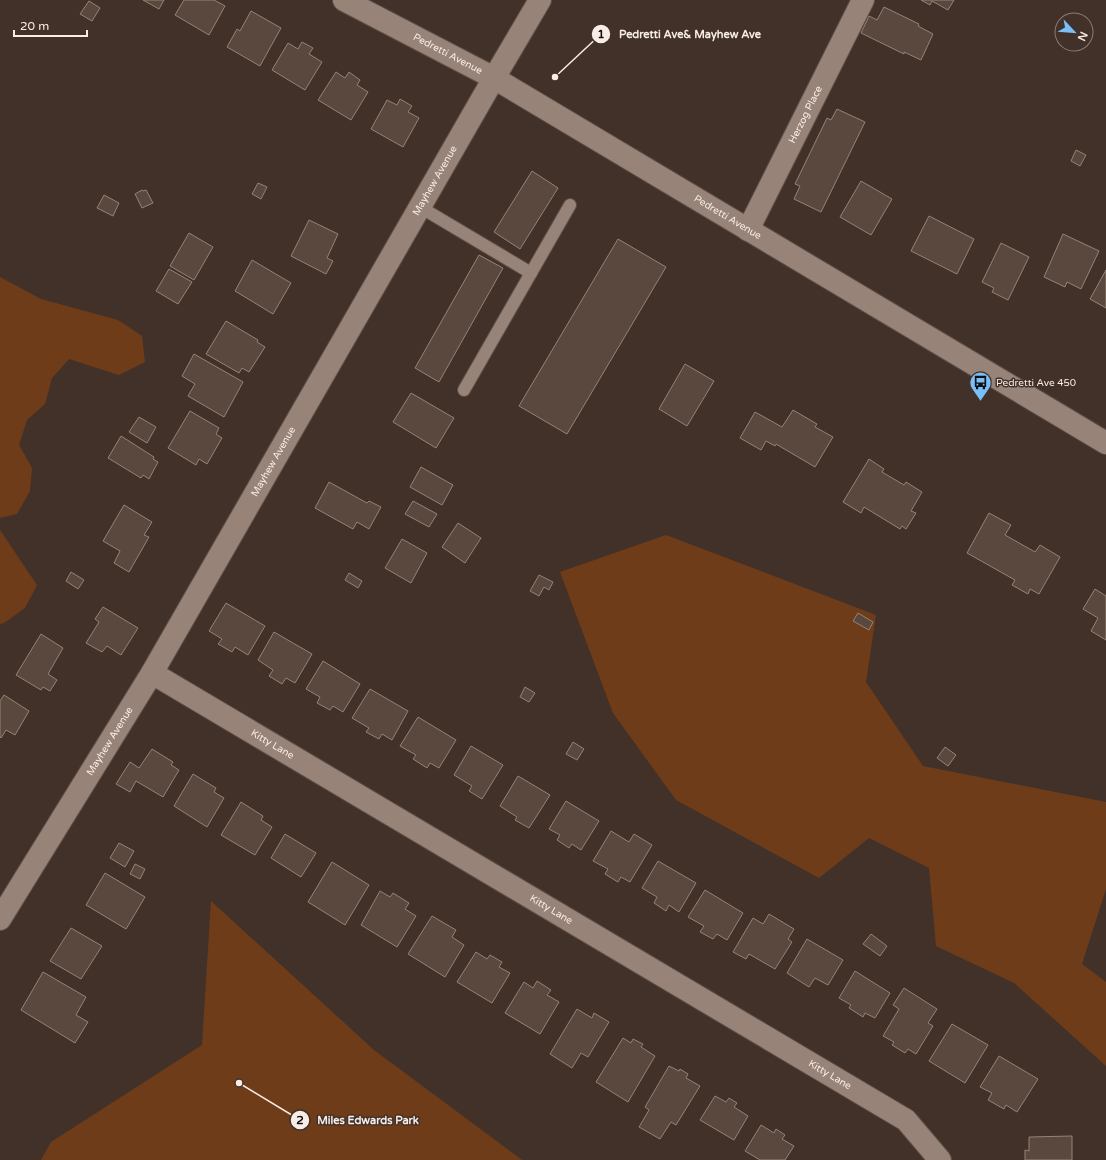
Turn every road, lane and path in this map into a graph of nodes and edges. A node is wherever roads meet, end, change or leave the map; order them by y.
1 (344, 0) edge
2 (540, 0) edge
3 (863, 0) edge
4 (494, 78) junction
5 (570, 205) dead end
6 (420, 207) junction
7 (748, 230) junction
8 (531, 273) junction
9 (464, 390) dead end
10 (1106, 443) edge
11 (152, 672) junction
12 (0, 919) edge
13 (940, 1160) edge

1 - 4 street, Pedretti Avenue
2 - 4 street, Mayhew Avenue
3 - 7 street, Herzog Place
4 - 6 street, Mayhew Avenue
4 - 7 street, Pedretti Avenue
5 - 8 lane
6 - 8 lane
6 - 11 street, Mayhew Avenue
7 - 10 street, Pedretti Avenue
8 - 9 lane
11 - 12 street, Mayhew Avenue
11 - 13 street, Kitty Lane

